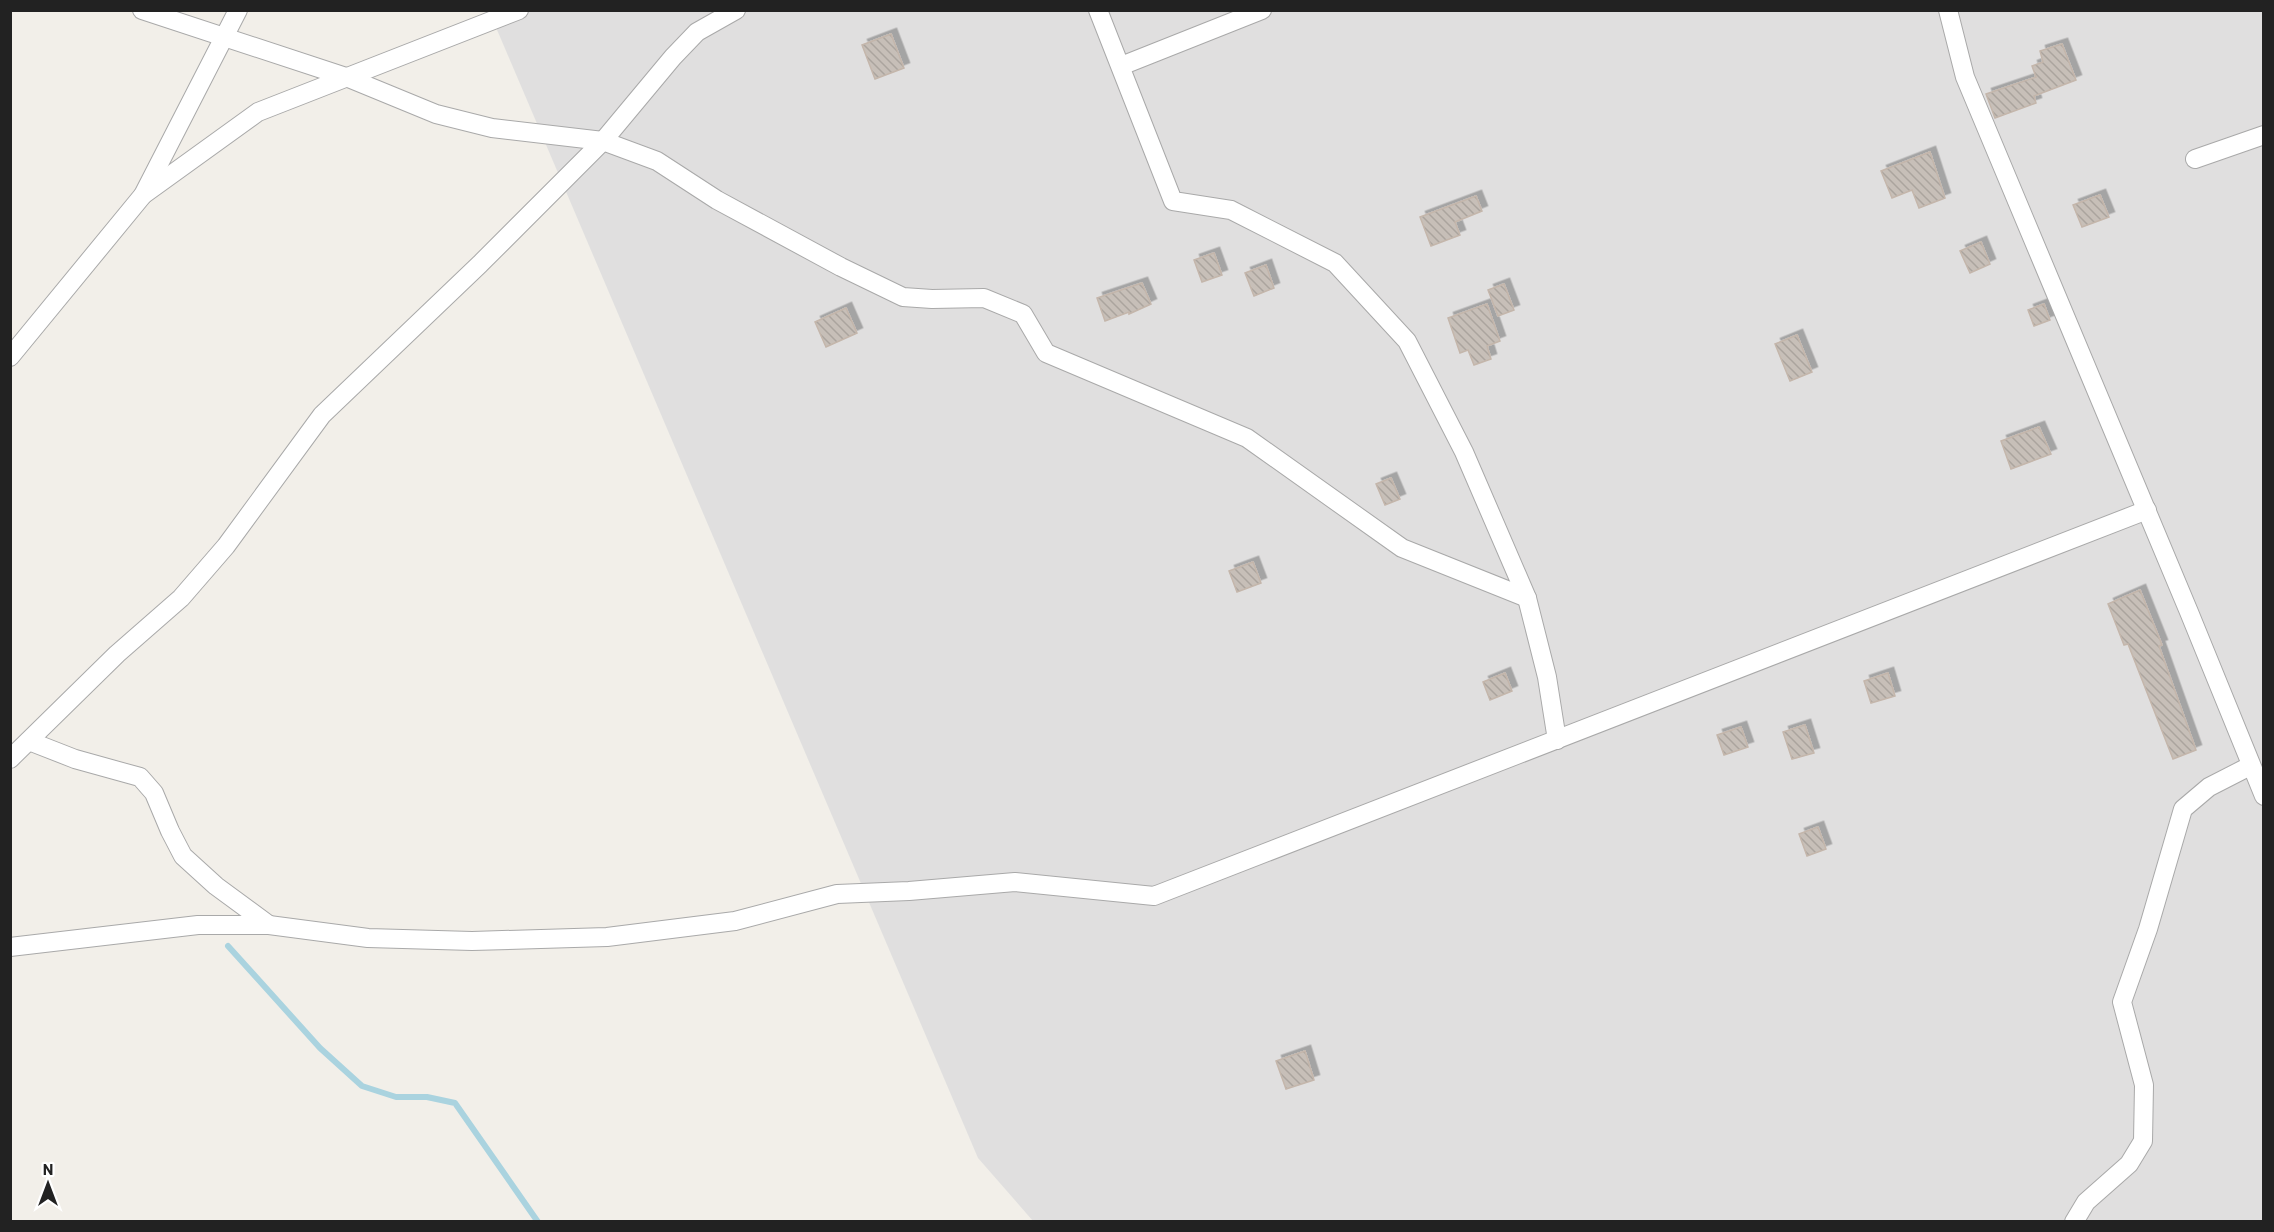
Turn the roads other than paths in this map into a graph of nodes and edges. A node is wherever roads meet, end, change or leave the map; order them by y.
1 (142, 10) edge
2 (238, 10) edge
3 (519, 10) edge
4 (736, 10) edge
5 (1098, 10) edge
6 (1262, 10) edge
7 (1948, 10) edge
8 (225, 36) junction
9 (1121, 66) junction
10 (346, 77) junction
11 (2264, 135) edge
12 (603, 141) junction
13 (2195, 159) dead end
14 (143, 195) junction
15 (10, 357) edge
16 (2146, 510) junction
17 (1527, 598) junction
18 (1557, 740) junction
19 (29, 741) junction
20 (10, 759) edge
21 (2250, 766) junction
22 (2264, 796) edge
23 (269, 925) junction
24 (10, 947) edge
25 (2074, 1221) edge

1 - 8 street
2 - 8 street
3 - 10 street
4 - 12 street
5 - 9 street
6 - 9 street
7 - 16 street
8 - 10 street
8 - 14 street
9 - 17 street
10 - 12 street
10 - 14 street
11 - 13 street
12 - 17 street
12 - 19 street
14 - 15 street
16 - 18 street
16 - 21 street
17 - 18 street
18 - 23 street
19 - 20 street
19 - 23 street
21 - 22 street
21 - 25 street
23 - 24 street

